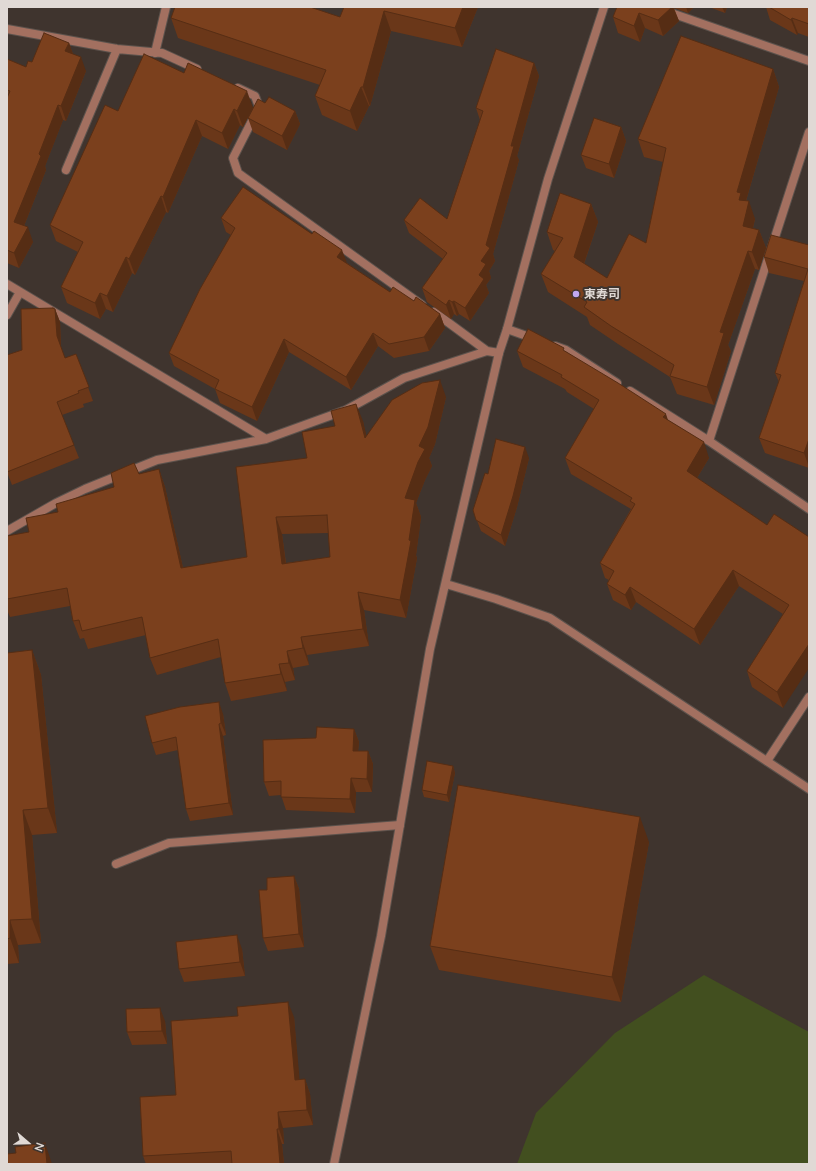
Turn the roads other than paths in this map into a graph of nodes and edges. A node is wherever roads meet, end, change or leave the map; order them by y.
1 (166, 7) edge
2 (604, 7) edge
3 (654, 7) edge
4 (7, 29) edge
5 (117, 49) junction
6 (155, 53) junction
7 (809, 60) edge
8 (205, 73) edge
9 (234, 86) edge
10 (809, 132) edge
11 (66, 170) dead end
12 (7, 284) edge
13 (20, 292) junction
14 (7, 315) edge
15 (507, 329) junction
16 (487, 351) junction
17 (499, 353) junction
18 (266, 439) junction
19 (709, 441) junction
20 (809, 509) edge
21 (7, 531) edge
22 (446, 584) junction
23 (809, 697) edge
24 (768, 761) junction
25 (809, 788) edge
26 (400, 825) junction
27 (116, 864) dead end
28 (334, 1164) edge

1 - 6 street
2 - 15 street
3 - 7 street
4 - 5 street
5 - 6 street
5 - 11 street
6 - 8 street
9 - 16 street
10 - 19 street
12 - 13 street
13 - 14 street
13 - 18 street
15 - 17 street
15 - 19 street
16 - 17 street
16 - 18 street
17 - 22 street
18 - 21 street
19 - 20 street
22 - 24 street
22 - 26 street
23 - 24 street
24 - 25 street
26 - 27 street
26 - 28 street

